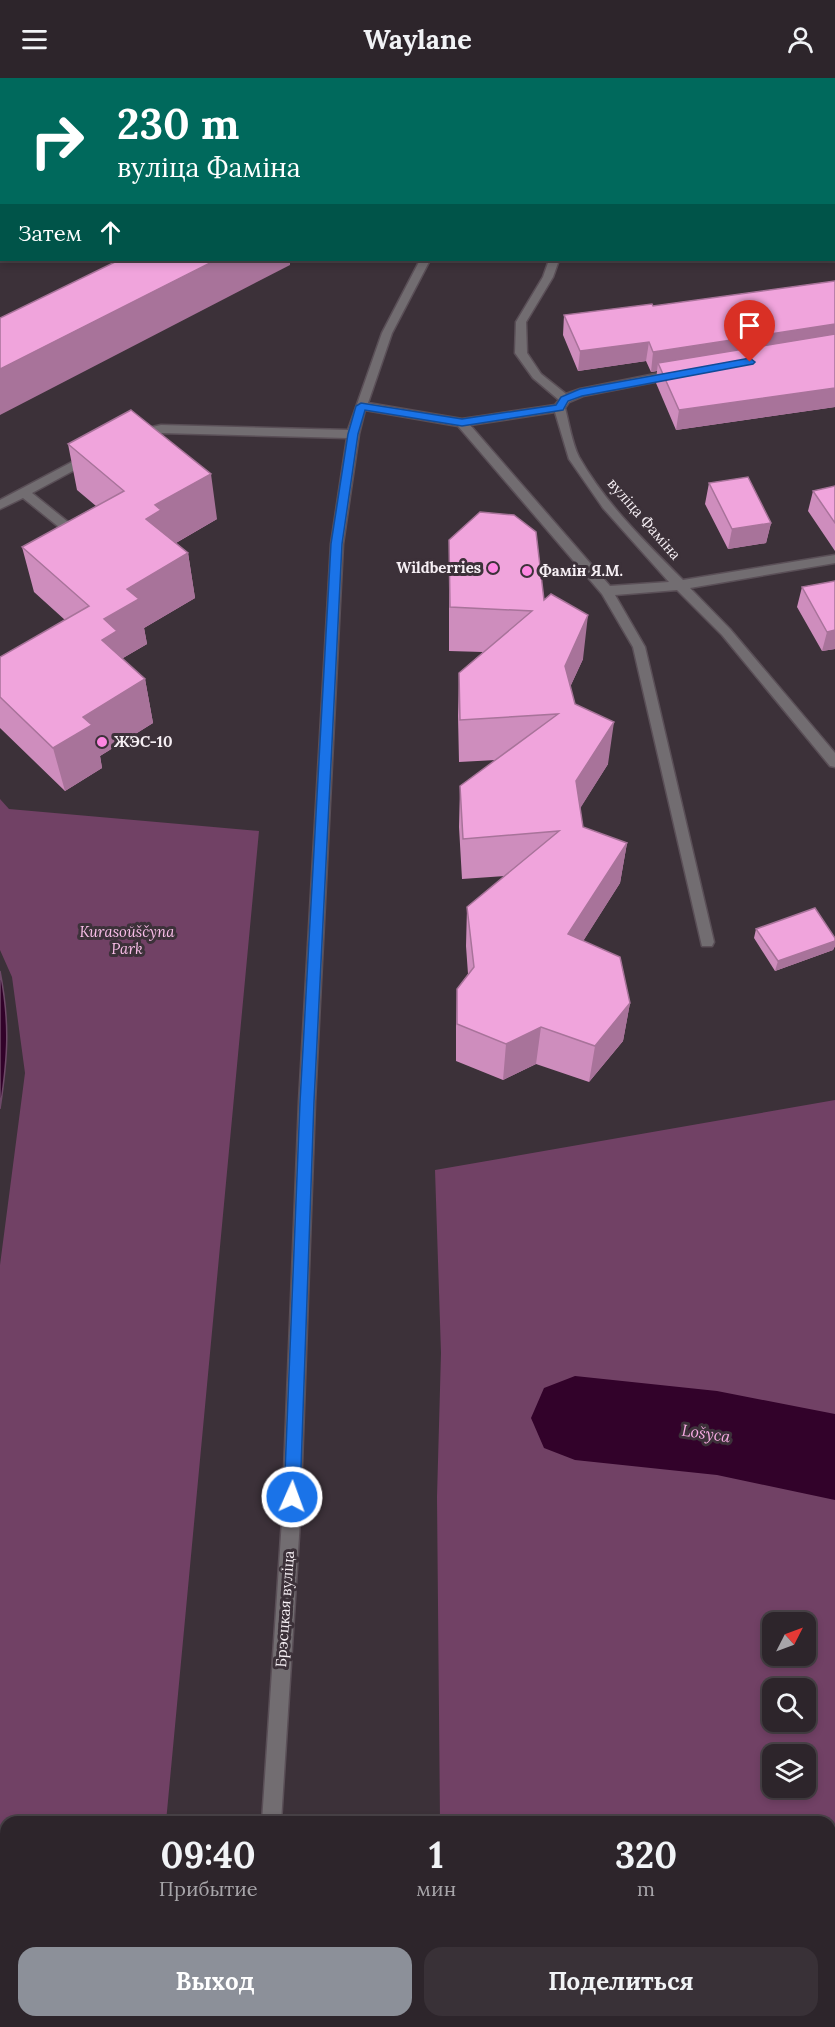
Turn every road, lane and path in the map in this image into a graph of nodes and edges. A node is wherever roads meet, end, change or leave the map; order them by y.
1 (424, 261) edge
2 (554, 261) edge
3 (687, 372) edge
4 (562, 404) junction
5 (361, 406) junction
6 (462, 423) junction
7 (353, 434) junction
8 (124, 440) edge
9 (96, 453) edge
10 (24, 492) junction
11 (0, 505) edge
12 (83, 541) edge
13 (835, 559) edge
14 (681, 585) junction
15 (607, 591) junction
16 (835, 762) edge
17 (707, 942) dead end
18 (271, 1816) edge

1 - 5 street, Брэсцкая вуліца
2 - 4 street
3 - 4 street
4 - 6 street
4 - 14 street, вуліца Фаміна
5 - 6 street
5 - 7 street, Брэсцкая вуліца
6 - 15 street
7 - 8 street
7 - 18 street, Брэсцкая вуліца
9 - 10 street
10 - 11 street
10 - 12 street
13 - 14 street
14 - 15 street
14 - 16 street, вуліца Фаміна
15 - 17 street

